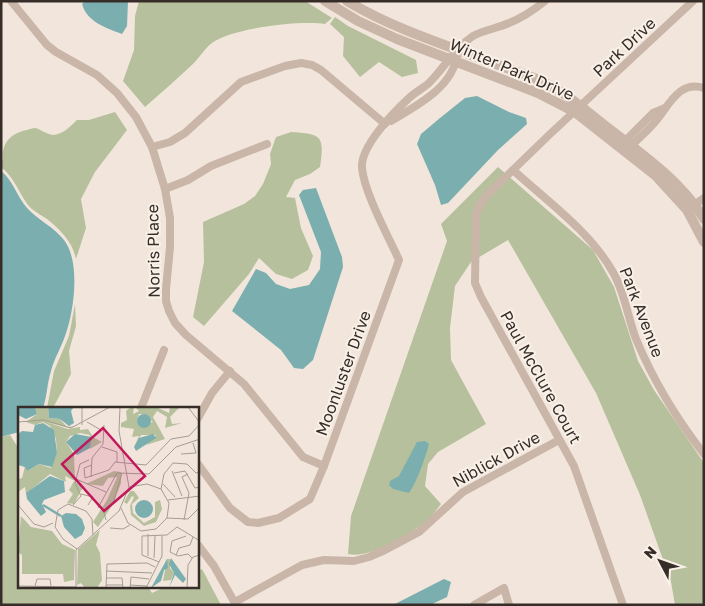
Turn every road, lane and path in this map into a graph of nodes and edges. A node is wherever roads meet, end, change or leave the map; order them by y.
1 (325, 1) edge
2 (347, 1) edge
3 (545, 1) edge
4 (693, 1) edge
5 (14, 3) edge
6 (458, 50) junction
7 (452, 60) junction
8 (428, 84) junction
9 (704, 88) edge
10 (434, 93) junction
11 (578, 109) junction
12 (385, 124) junction
13 (629, 142) junction
14 (267, 144) dead end
15 (152, 148) junction
16 (513, 170) junction
17 (165, 189) junction
18 (695, 204) edge
19 (704, 219) edge
20 (704, 242) edge
21 (164, 350) dead end
22 (230, 371) junction
23 (141, 407) edge
24 (199, 416) edge
25 (559, 440) junction
26 (704, 454) edge
27 (199, 465) edge
28 (324, 466) junction
29 (199, 546) edge
30 (236, 603) edge
31 (474, 605) edge
32 (508, 605) edge
33 (622, 605) edge

1 - 7 street, Winter Park Drive
2 - 6 street, Winter Park Drive
3 - 6 street
4 - 11 street, Park Drive
5 - 15 street, Norris Place
6 - 7 street
6 - 11 street, Winter Park Drive
7 - 8 street, Moonluster Drive
7 - 10 street, Moonluster Drive
7 - 11 street, Winter Park Drive
8 - 10 street
8 - 12 street, Moonluster Drive
9 - 13 street
10 - 12 street, Moonluster Drive
11 - 13 street, Winter Park Drive
11 - 16 street
11 - 18 street, Winter Park Drive
12 - 15 street
12 - 28 street, Moonluster Drive
13 - 18 street, Winter Park Drive
14 - 17 street
15 - 17 street, Norris Place
16 - 25 street, Paul McClure Court
16 - 26 street, Park Avenue
17 - 22 street, Norris Place
18 - 19 street, Winter Park Drive
18 - 20 street, Winter Park Drive
21 - 23 street
22 - 24 street
22 - 28 street, Norris Place
25 - 30 street, Niblick Drive
25 - 33 street, Paul McClure Court
27 - 28 street, Moonluster Drive
29 - 30 street
31 - 32 street

